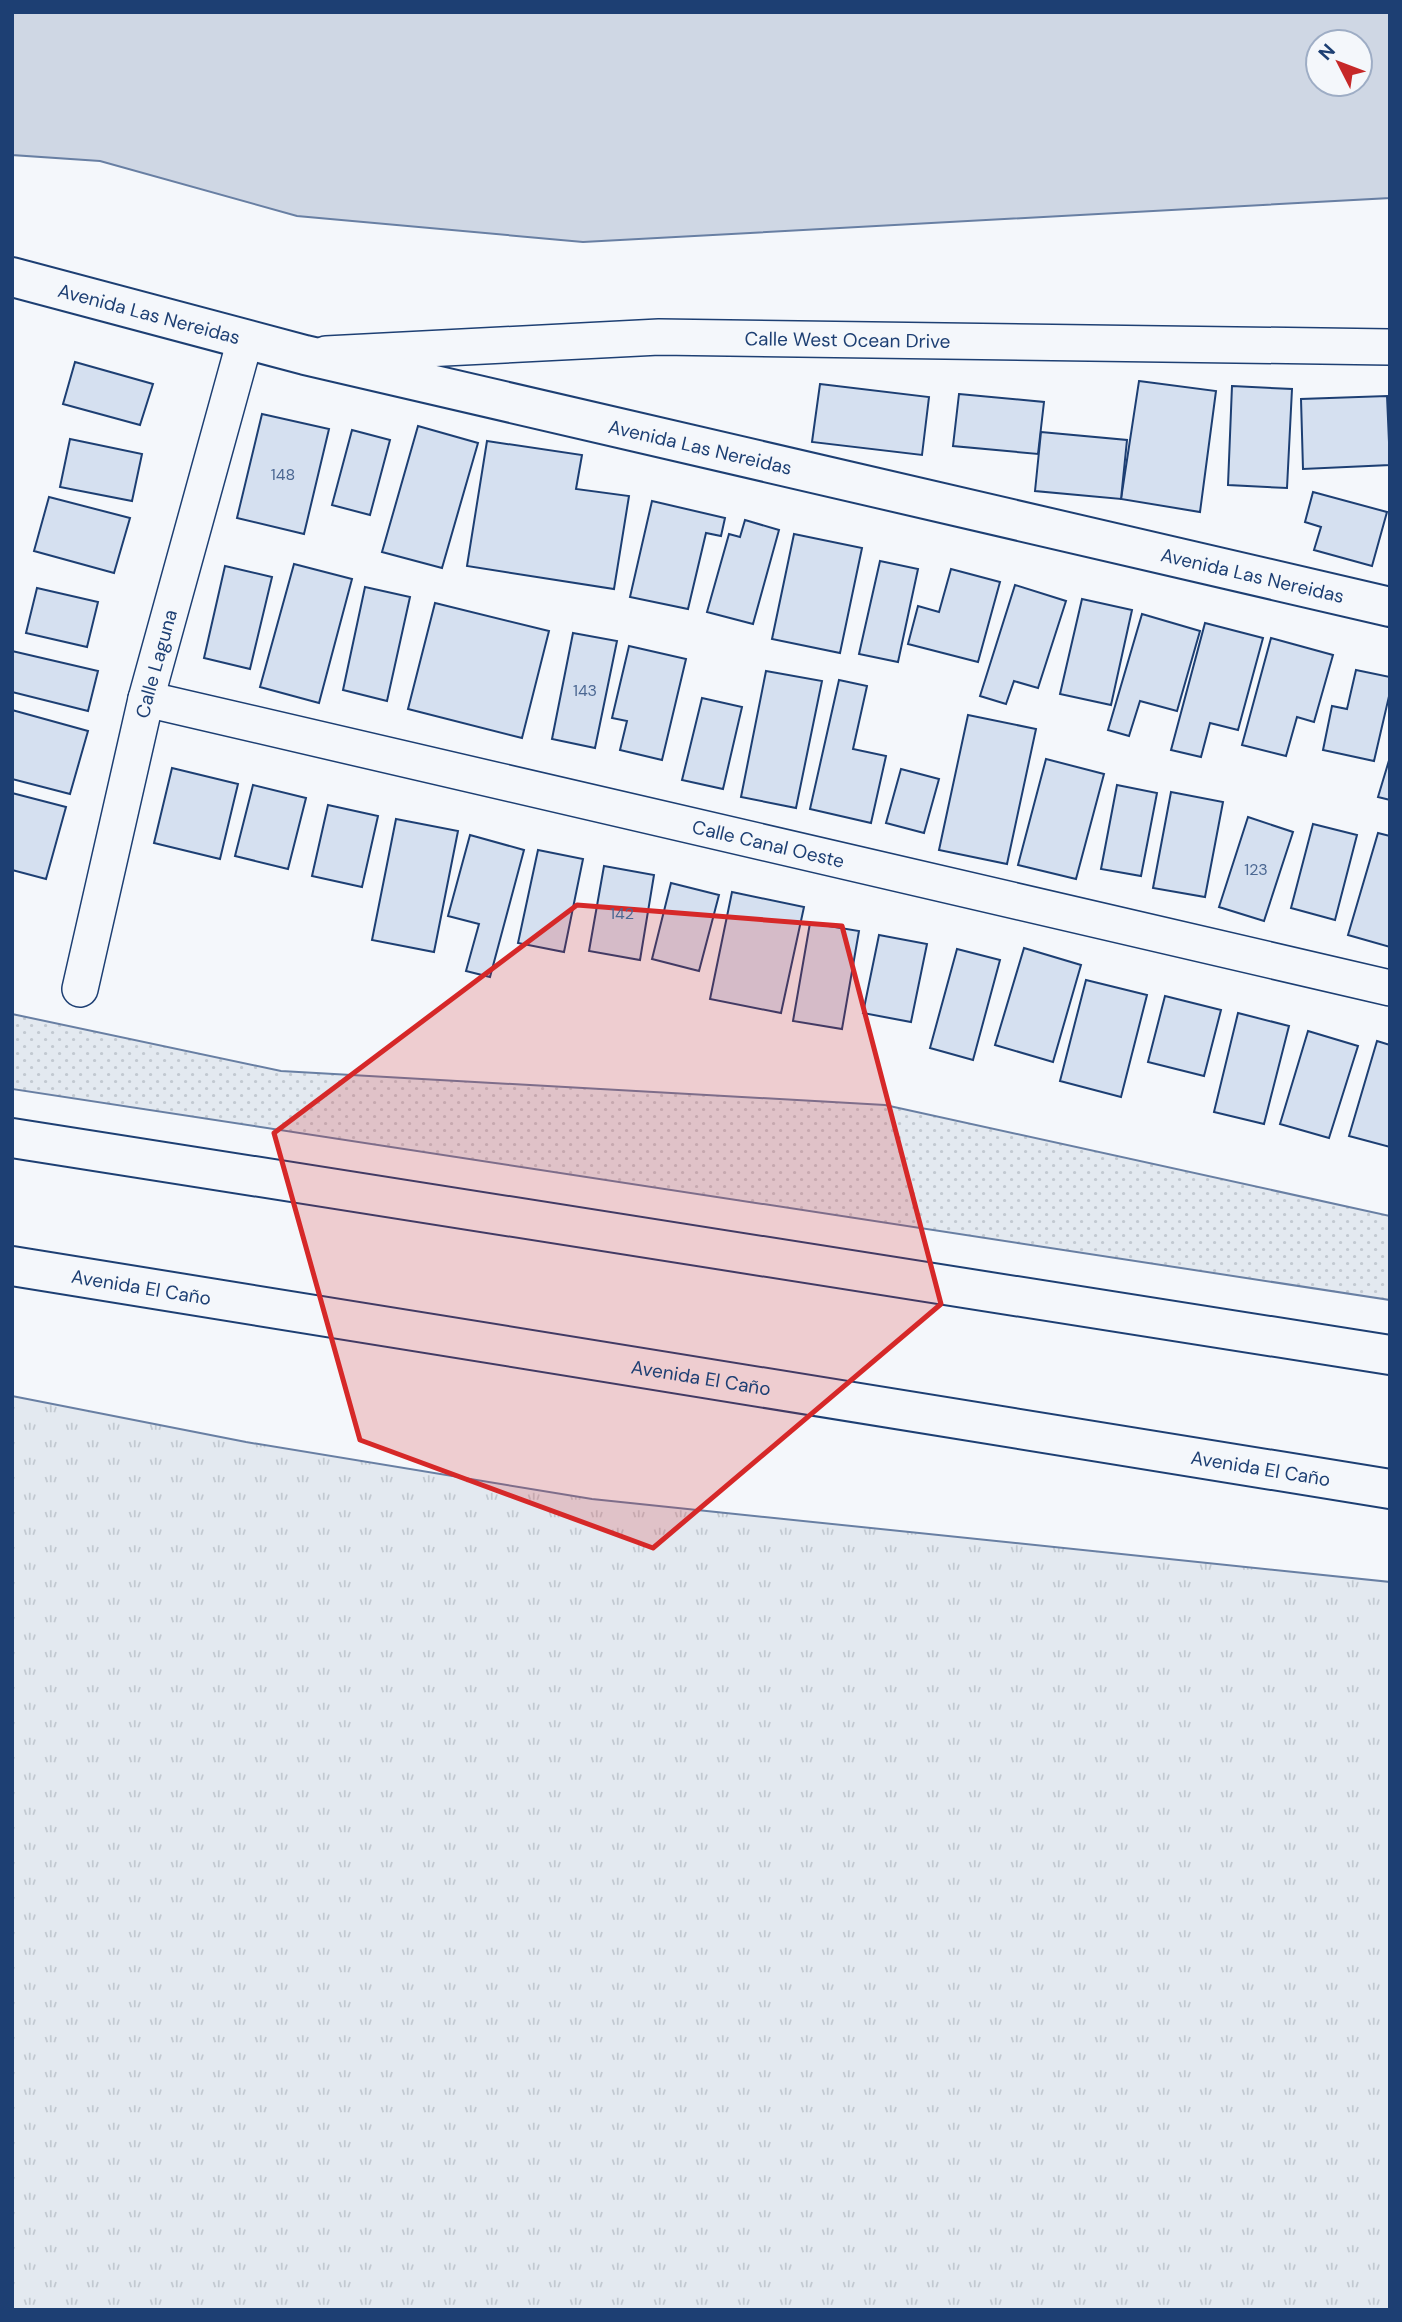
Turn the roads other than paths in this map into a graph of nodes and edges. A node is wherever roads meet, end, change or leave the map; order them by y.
1 (12, 277) edge
2 (244, 340) junction
3 (1390, 347) edge
4 (305, 355) junction
5 (1390, 607) edge
6 (146, 699) junction
7 (1390, 988) edge
8 (80, 989) dead end
9 (12, 1138) edge
10 (12, 1266) edge
11 (1390, 1355) edge
12 (1390, 1489) edge

1 - 2 main road, Avenida Las Nereidas
2 - 4 main road, Avenida Las Nereidas
2 - 6 street, Calle Laguna
3 - 4 street, Calle West Ocean Drive
4 - 5 main road, Avenida Las Nereidas
6 - 7 street, Calle Canal Oeste
6 - 8 street, Calle Laguna
9 - 11 main road
10 - 12 main road, Avenida El Caño

